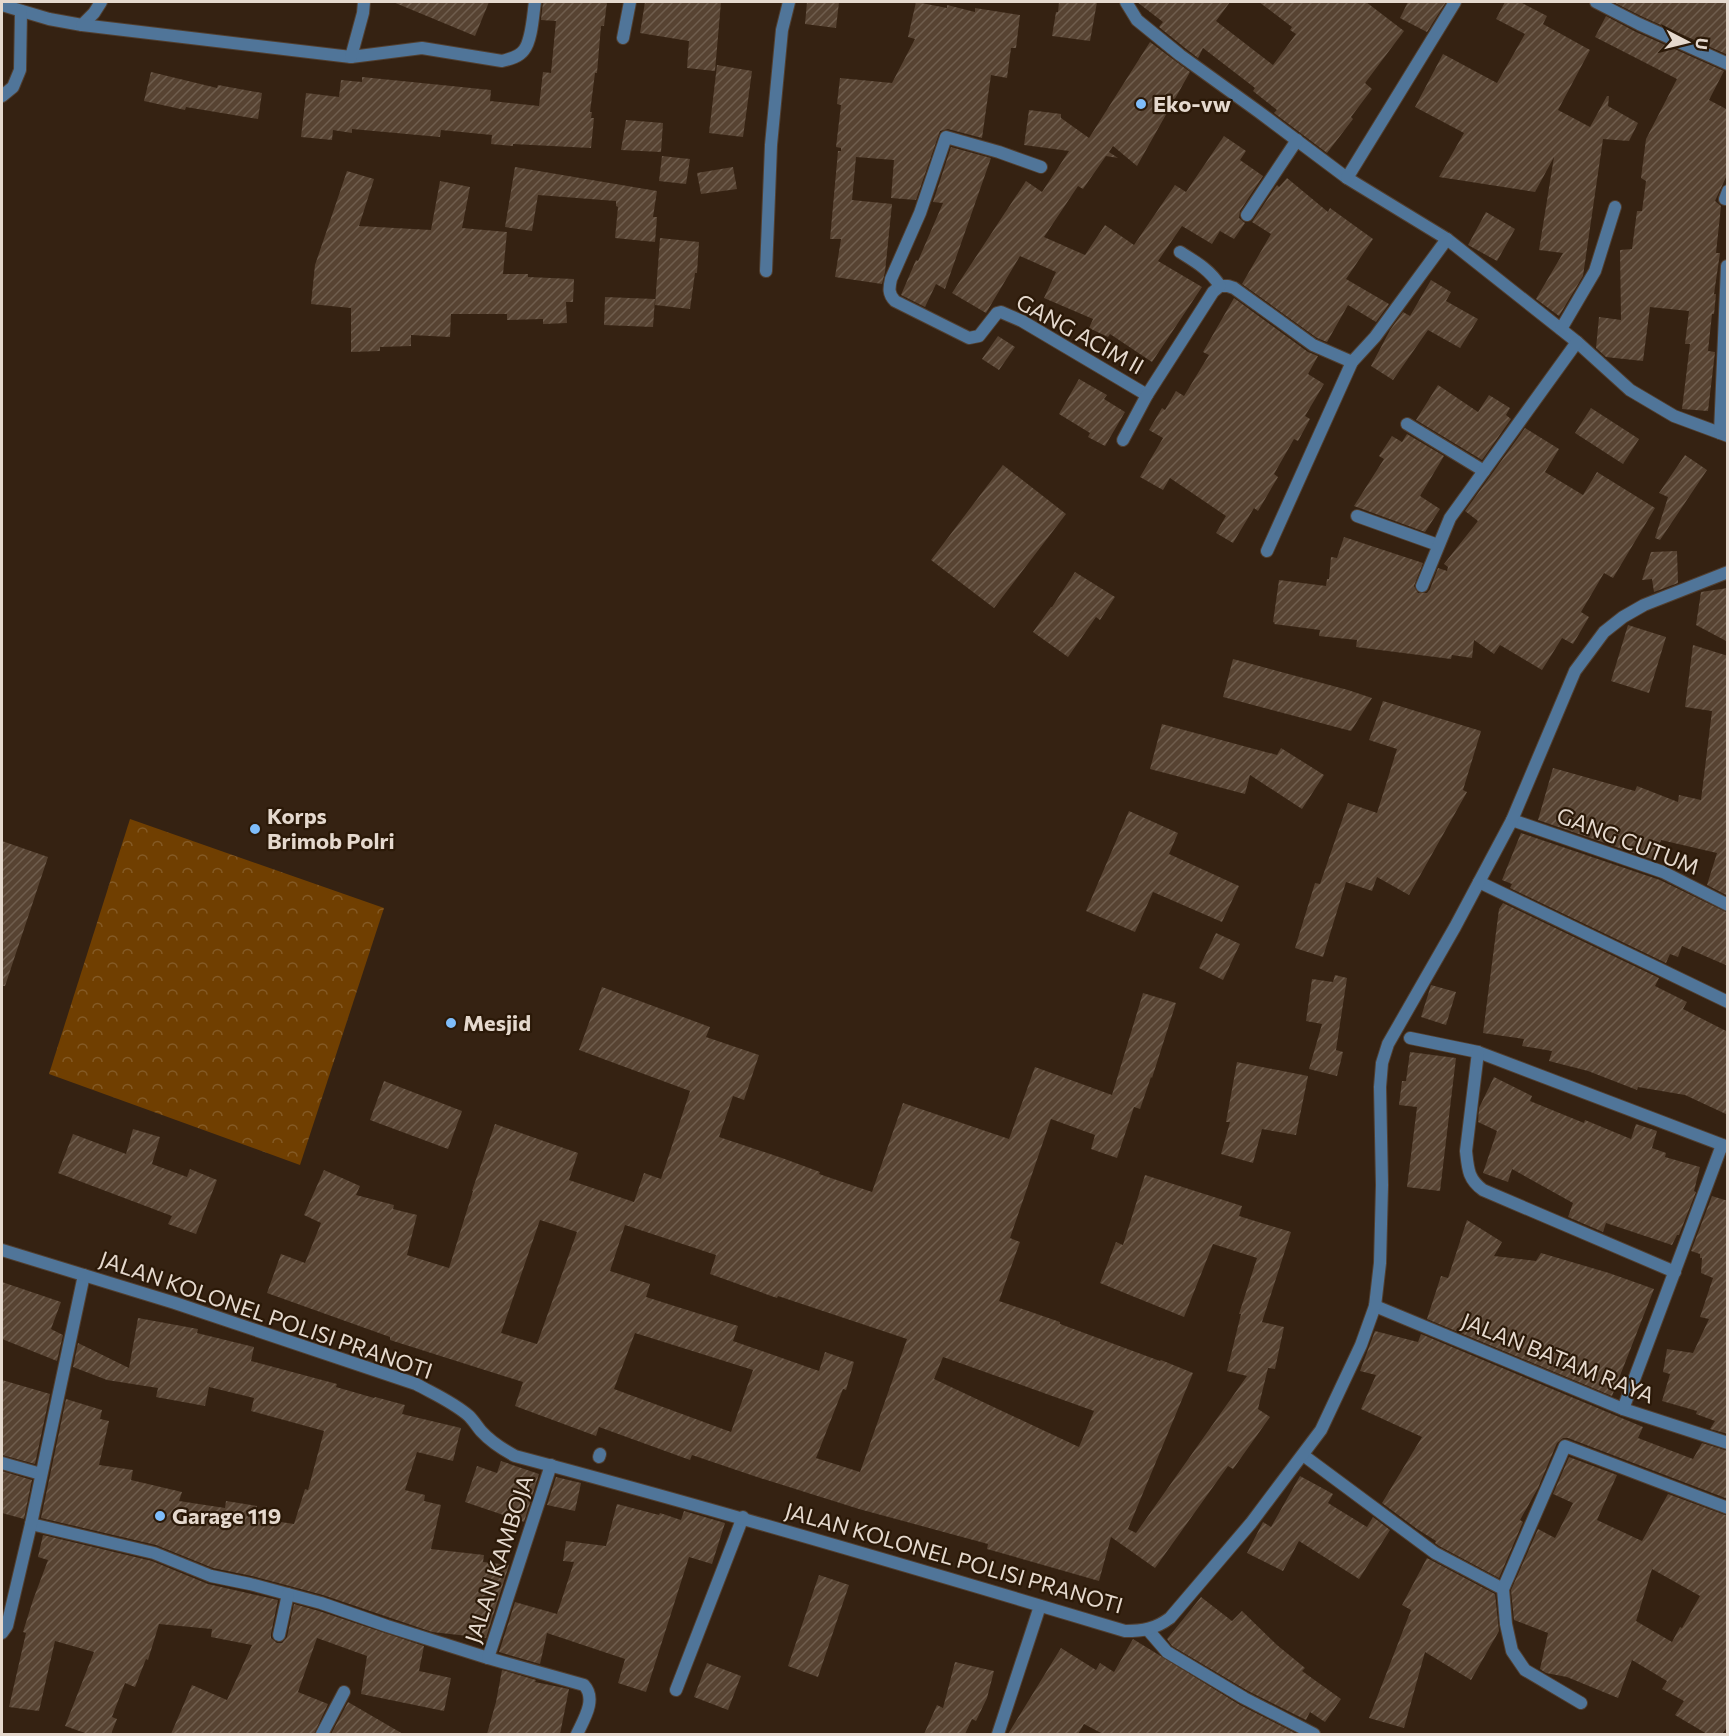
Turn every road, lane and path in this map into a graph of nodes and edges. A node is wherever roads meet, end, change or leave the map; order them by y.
1 (101, 2) edge
2 (364, 2) edge
3 (535, 2) edge
4 (630, 2) edge
5 (789, 2) edge
6 (1126, 2) edge
7 (1455, 2) edge
8 (1596, 2) edge
9 (2, 5) edge
10 (21, 11) junction
11 (82, 25) junction
12 (623, 38) dead end
13 (351, 57) junction
14 (1728, 64) edge
15 (2, 96) edge
16 (1297, 140) junction
17 (1041, 167) dead end
18 (1347, 178) junction
19 (1615, 207) dead end
20 (1247, 215) dead end
21 (1447, 239) junction
22 (1180, 252) dead end
23 (1727, 266) edge
24 (766, 272) dead end
25 (1220, 286) junction
26 (1561, 329) junction
27 (1577, 342) junction
28 (1352, 362) junction
29 (1148, 395) junction
30 (1407, 424) dead end
31 (1724, 435) edge
32 (1123, 440) dead end
33 (1484, 471) junction
34 (1357, 516) dead end
35 (1438, 545) junction
36 (1267, 551) dead end
37 (1728, 572) edge
38 (1422, 586) dead end
39 (1512, 820) junction
40 (1479, 882) junction
41 (1728, 905) edge
42 (1728, 1002) edge
43 (1410, 1038) dead end
44 (1478, 1052) junction
45 (1725, 1146) edge
46 (2, 1250) edge
47 (1675, 1272) junction
48 (84, 1275) junction
49 (1375, 1306) junction
50 (1623, 1409) junction
51 (1728, 1443) edge
52 (1303, 1455) junction
53 (2, 1463) edge
54 (551, 1465) junction
55 (41, 1474) junction
56 (1728, 1508) edge
57 (743, 1517) junction
58 (31, 1524) junction
59 (1503, 1589) junction
60 (288, 1594) junction
61 (1040, 1606) junction
62 (1148, 1630) junction
63 (2, 1633) edge
64 (279, 1635) dead end
65 (488, 1658) junction
66 (676, 1690) dead end
67 (344, 1692) dead end
68 (1581, 1703) dead end
69 (322, 1734) edge
70 (577, 1734) edge
71 (998, 1734) edge
72 (1314, 1734) edge

1 - 11 street
2 - 13 street
3 - 13 street
4 - 12 street
5 - 24 street
6 - 16 street
7 - 18 street
8 - 14 street
9 - 10 street
10 - 11 street
10 - 15 street
11 - 13 street
16 - 18 street
16 - 20 street
17 - 29 street, GANG ACIM II
18 - 21 street
19 - 26 street
21 - 26 street
21 - 28 street
22 - 25 street
23 - 31 street
25 - 28 street
25 - 29 street, GANG ACIM II
26 - 27 street
27 - 31 street
27 - 33 street
28 - 36 street
29 - 32 street
30 - 33 street
33 - 35 street
34 - 35 street
35 - 38 street
37 - 39 street, JALAN KOLONEL POLISI PRANOTI
39 - 40 street, JALAN KOLONEL POLISI PRANOTI
39 - 41 street, GANG CUTUM
40 - 42 street
40 - 49 street, JALAN KOLONEL POLISI PRANOTI
43 - 44 street
44 - 45 street
44 - 47 street
45 - 47 street
46 - 48 street, JALAN KOLONEL POLISI PRANOTI
47 - 50 street
48 - 54 street, JALAN KOLONEL POLISI PRANOTI
48 - 55 street
49 - 50 street, JALAN BATAM RAYA
49 - 52 street, JALAN KOLONEL POLISI PRANOTI
50 - 51 street, JALAN BATAM RAYA
52 - 59 street
52 - 62 street, JALAN KOLONEL POLISI PRANOTI
53 - 55 street
54 - 57 street, JALAN KOLONEL POLISI PRANOTI
54 - 65 street, JALAN KAMBOJA
55 - 58 street
56 - 59 street
57 - 61 street, JALAN KOLONEL POLISI PRANOTI
57 - 66 street
58 - 60 street
58 - 63 street
59 - 68 street
60 - 64 street
60 - 65 street
61 - 62 street, JALAN KOLONEL POLISI PRANOTI
61 - 71 street
62 - 72 street
65 - 70 street, JALAN KAMBOJA
67 - 69 street

